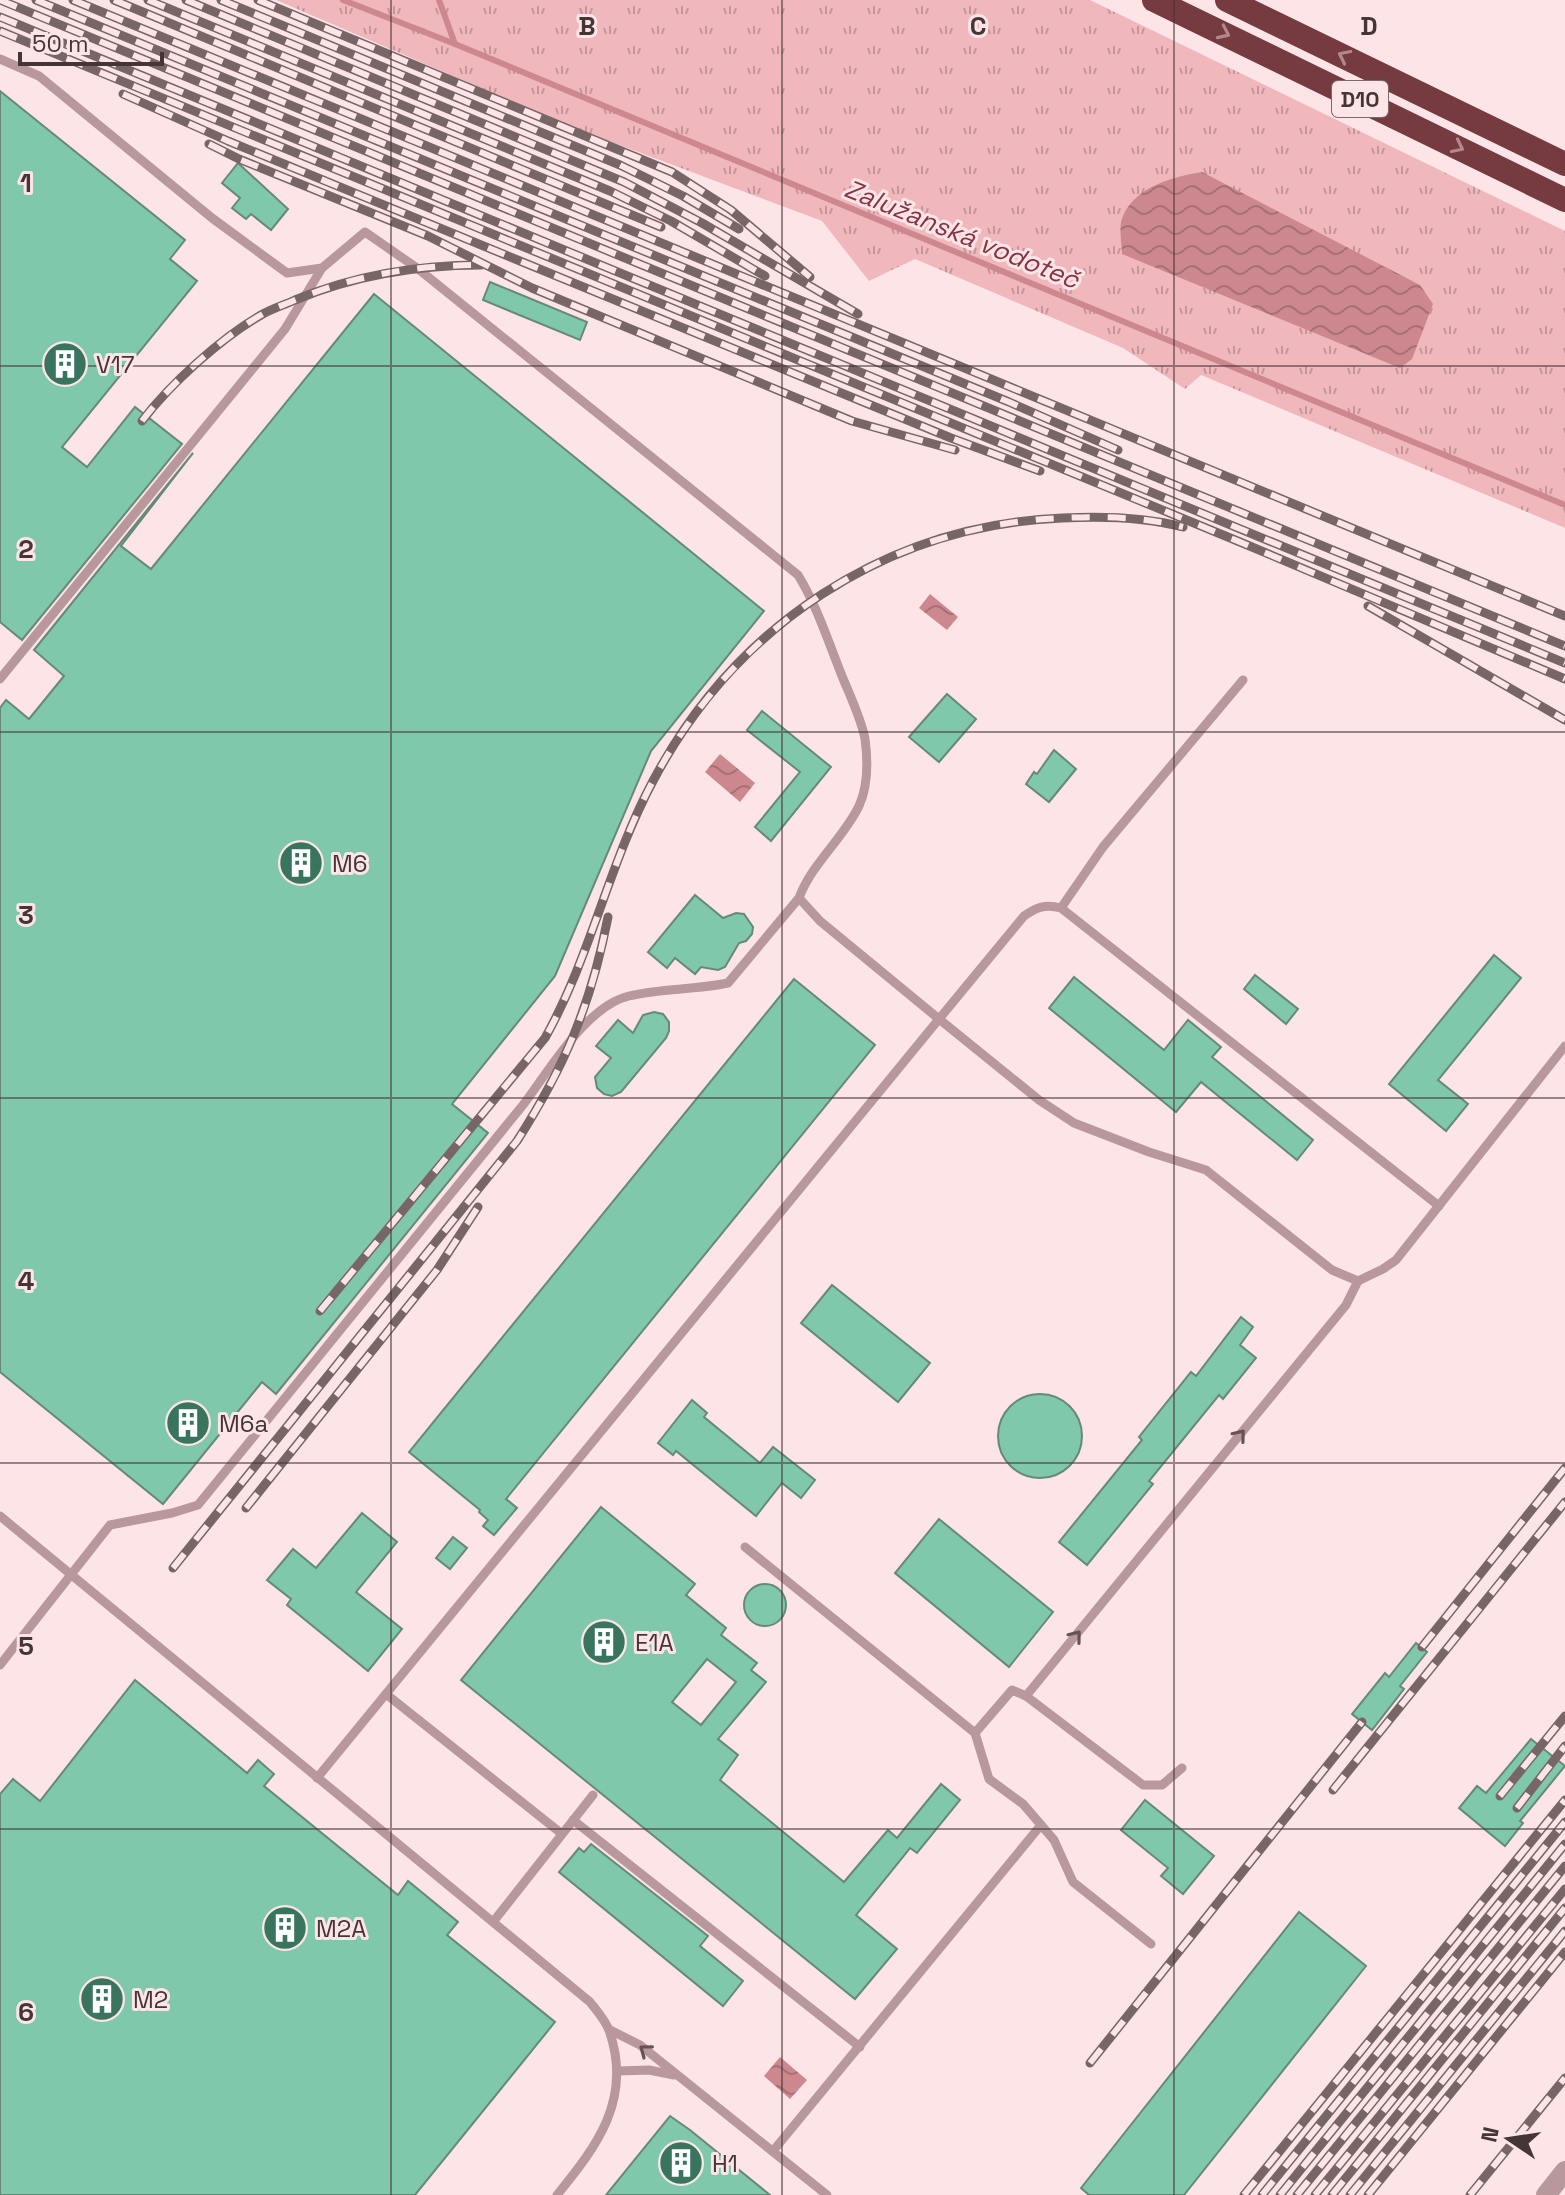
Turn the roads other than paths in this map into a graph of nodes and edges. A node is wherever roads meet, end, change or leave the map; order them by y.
1 (1154, 0) edge
2 (1227, 0) edge
3 (0, 59) edge
4 (1565, 164) edge
5 (1565, 200) edge
6 (322, 268) junction
7 (0, 679) edge
8 (1243, 680) dead end
9 (799, 898) junction
10 (1061, 908) junction
11 (939, 1019) junction
12 (1565, 1046) edge
13 (1439, 1206) junction
14 (1358, 1281) junction
15 (0, 1516) edge
16 (745, 1547) dead end
17 (71, 1577) junction
18 (0, 1665) edge
19 (386, 1694) junction
20 (1026, 1696) junction
21 (975, 1733) junction
22 (1182, 1768) dead end
23 (317, 1778) junction
24 (593, 1795) dead end
25 (573, 1820) junction
26 (1041, 1825) junction
27 (562, 1834) junction
28 (493, 1922) junction
29 (1151, 1944) dead end
30 (610, 2030) junction
31 (860, 2047) junction
32 (618, 2071) junction
33 (677, 2076) junction
34 (773, 2151) junction
35 (1565, 2171) edge
36 (557, 2195) edge
37 (827, 2195) edge
38 (1546, 2195) edge

1 -> 5 highway, D10
4 -> 2 highway, D10
3 - 6 lane
6 - 7 lane
6 - 9 lane
8 - 10 lane
9 - 11 lane
9 - 17 lane
10 - 11 lane
10 - 13 lane
11 - 14 lane
11 - 19 lane
12 - 13 lane
13 - 14 lane
20 -> 14 lane
15 - 17 lane
16 - 21 lane
17 - 18 lane
17 - 23 lane
19 - 23 lane
19 - 27 lane
20 - 21 lane
20 - 22 lane
21 - 26 lane
23 - 28 lane
24 - 25 lane
25 - 27 lane
25 - 31 lane
26 - 29 lane
26 - 31 lane
27 - 28 lane
28 - 30 lane
30 - 32 lane
33 -> 30 lane
31 - 34 lane
32 - 33 lane
32 - 36 lane
33 - 34 lane
34 - 37 lane
35 - 38 street

